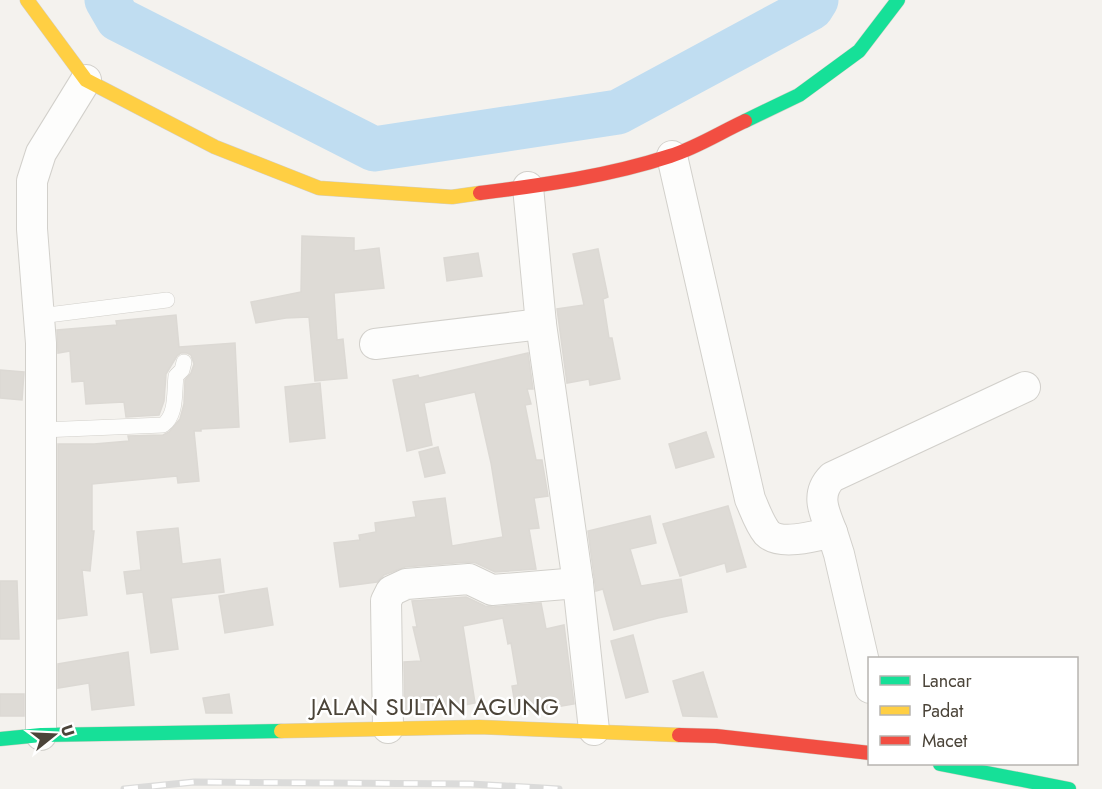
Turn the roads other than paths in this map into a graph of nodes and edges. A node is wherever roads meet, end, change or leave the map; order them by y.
1 (27, 0) edge
2 (898, 0) edge
3 (86, 80) junction
4 (672, 156) junction
5 (528, 187) junction
6 (167, 300) dead end
7 (40, 316) junction
8 (542, 324) junction
9 (375, 344) dead end
10 (184, 362) dead end
11 (1025, 387) dead end
12 (42, 430) junction
13 (831, 532) junction
14 (578, 584) junction
15 (868, 679) edge
16 (388, 728) junction
17 (594, 730) junction
18 (41, 735) junction
19 (0, 740) edge
20 (868, 753) edge
21 (945, 765) edge
22 (1069, 789) edge

1 - 3 street
2 - 4 street
3 - 5 street
3 - 7 street
4 - 5 street
4 - 13 street
5 - 8 street
6 - 7 lane
7 - 12 street
8 - 9 street
8 - 14 street
10 - 12 lane
11 - 13 street
12 - 18 street
13 - 15 street
14 - 16 street
14 - 17 street
16 - 17 street, JALAN SULTAN AGUNG
16 - 18 street, JALAN SULTAN AGUNG
17 - 20 street, JALAN SULTAN AGUNG
18 - 19 street, JALAN SULTAN AGUNG
21 - 22 street

